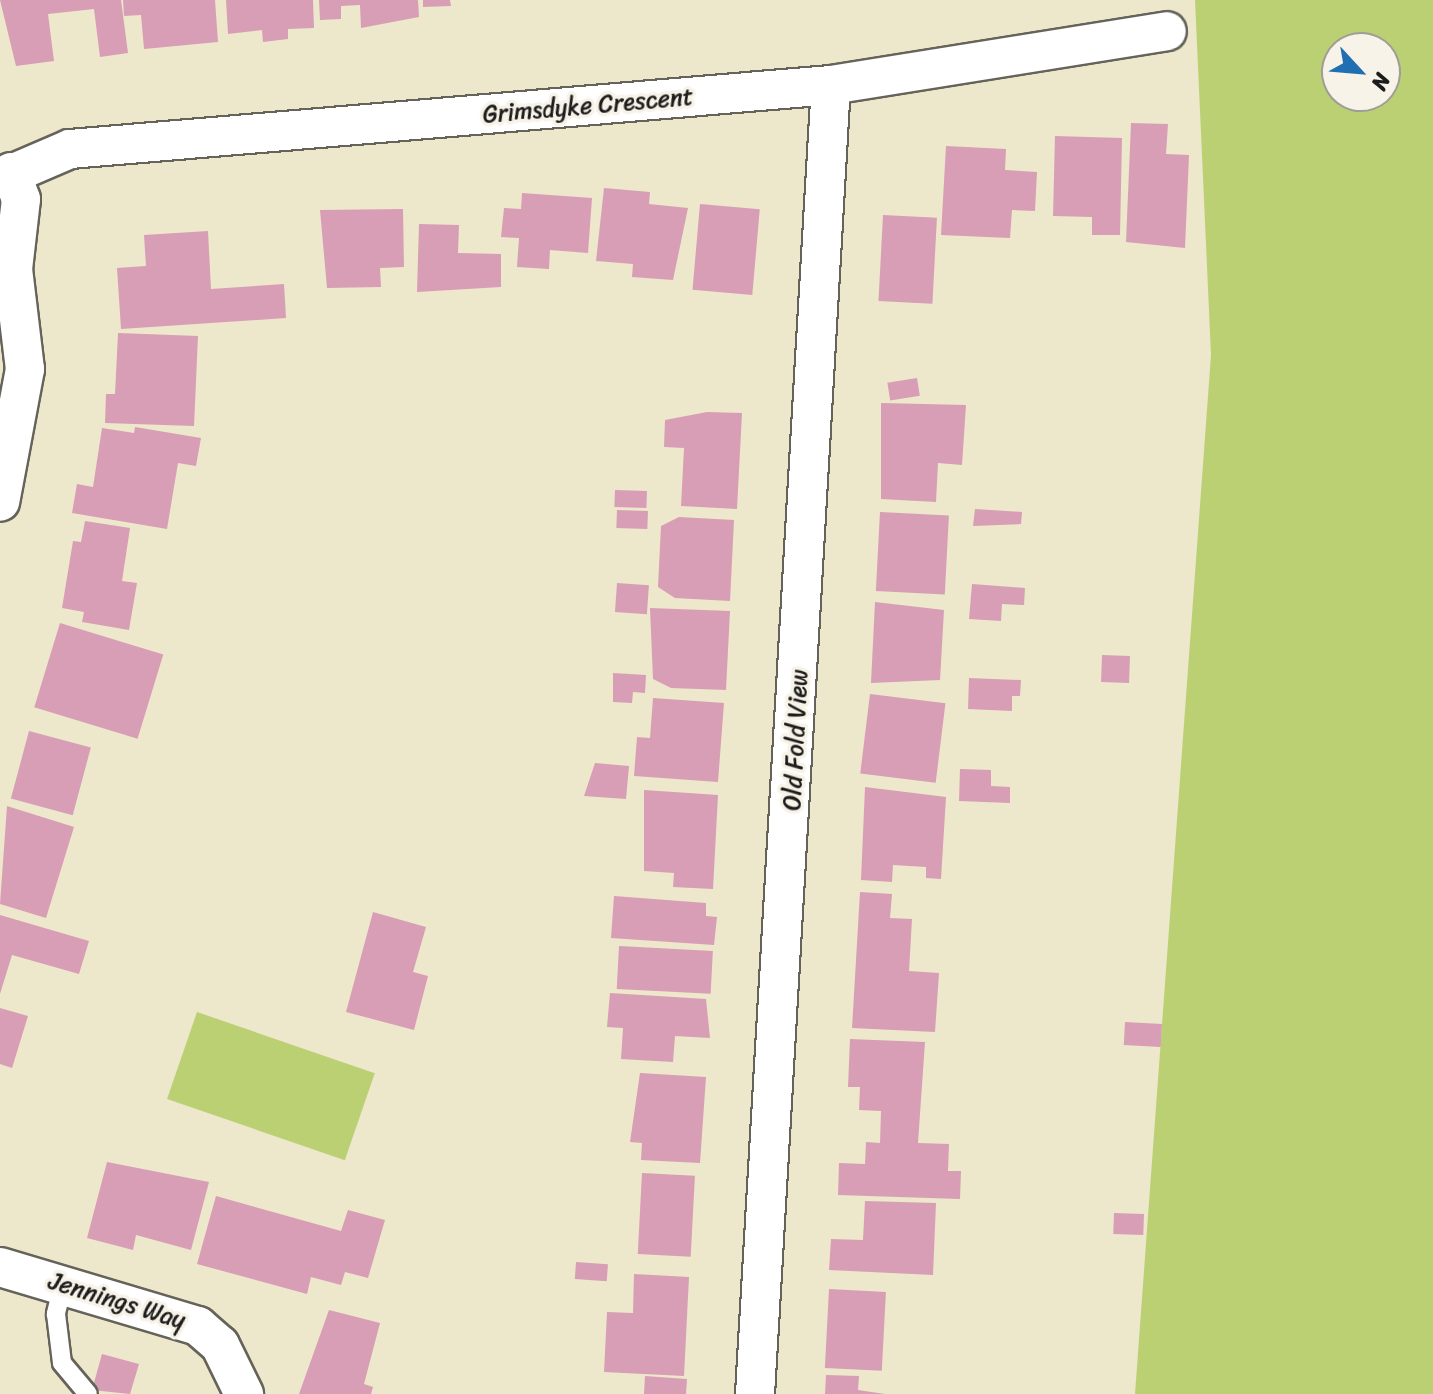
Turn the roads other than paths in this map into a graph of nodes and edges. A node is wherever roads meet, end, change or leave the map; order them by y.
1 (1167, 31) dead end
2 (831, 85) junction
3 (6, 175) edge
4 (6, 265) edge
5 (0, 502) edge
6 (0, 1267) edge
7 (63, 1285) junction
8 (88, 1394) edge
9 (244, 1394) edge
10 (755, 1394) edge

1 - 2 street, Grimsdyke Crescent
2 - 3 street, Grimsdyke Crescent
2 - 10 street, Old Fold View
3 - 4 street, Grimsdyke Crescent
4 - 5 street, Grimsdyke Crescent
6 - 7 street, Jennings Way
7 - 8 lane
7 - 9 street, Jennings Way

